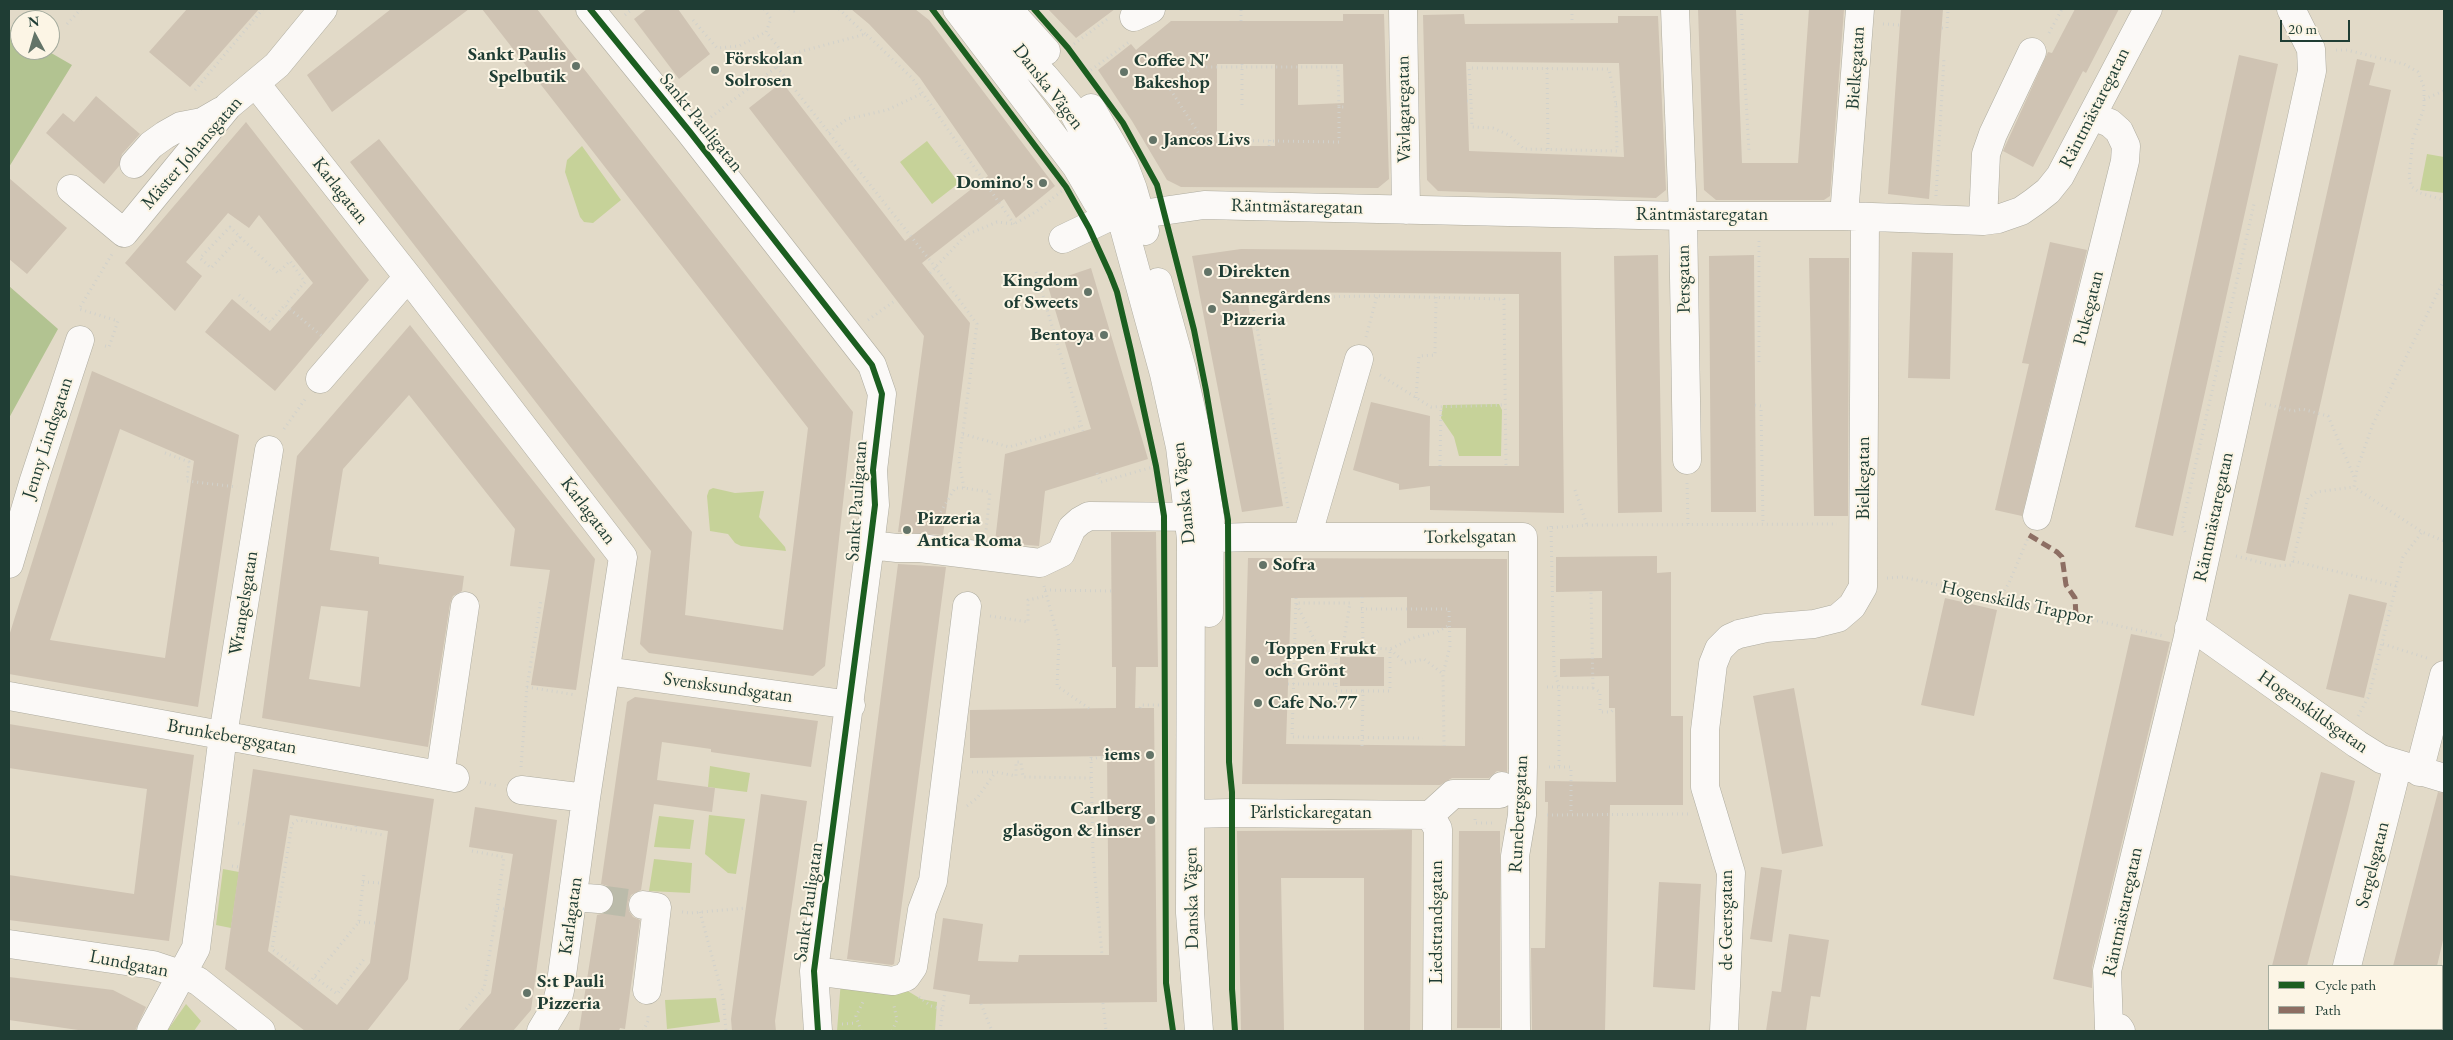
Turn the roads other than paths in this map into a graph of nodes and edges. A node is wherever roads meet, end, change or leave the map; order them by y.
1 (323, 9) edge
2 (590, 9) edge
3 (957, 9) edge
4 (981, 9) edge
5 (1008, 9) edge
6 (1402, 9) edge
7 (1675, 9) edge
8 (1860, 9) edge
9 (2148, 9) edge
10 (2291, 9) edge
11 (2032, 52) dead end
12 (256, 84) junction
13 (228, 106) junction
14 (2092, 116) junction
15 (134, 164) dead end
16 (71, 189) dead end
17 (1406, 210) junction
18 (1124, 216) junction
19 (1683, 216) junction
20 (1854, 217) junction
21 (1984, 220) junction
22 (1064, 239) dead end
23 (408, 277) junction
24 (80, 340) road end
25 (1360, 359) road end
26 (320, 379) road end
27 (269, 450) road end
28 (1687, 460) road end
29 (2037, 516) dead end
30 (1200, 528) junction
31 (1307, 537) junction
32 (1523, 537) joint
33 (870, 544) junction
34 (9, 564) edge
35 (465, 606) dead end
36 (967, 610) road end
37 (2180, 632) junction
38 (1730, 638) joint
39 (2440, 668) edge
40 (606, 671) junction
41 (9, 696) edge
42 (850, 705) junction
43 (223, 735) junction
44 (2421, 771) edge
45 (1502, 786) dead end
46 (521, 790) road end
47 (586, 798) junction
48 (1201, 814) junction
49 (1430, 815) junction
50 (650, 906) road end
51 (9, 944) edge
52 (2347, 965) edge
53 (814, 972) junction
54 (182, 975) junction
55 (647, 990) dead end
56 (2115, 1030) edge
57 (151, 1031) edge
58 (261, 1031) edge
59 (541, 1031) edge
60 (818, 1031) edge
61 (1199, 1031) edge
62 (1216, 1031) edge
63 (1437, 1031) edge
64 (1516, 1031) edge
65 (1724, 1031) edge

1 - 12 street, Mäster Johansgatan
2 - 33 street, Sankt Pauligatan
3 - 18 street
4 - 18 street, Danska Vägen
5 - 18 street, Danska Vägen
6 - 17 street, Vävlagaregatan
7 - 19 street, Persgatan
8 - 20 street, Bielkegatan
9 - 14 street, Räntmästaregatan
10 - 37 street, Räntmästaregatan
11 - 21 street
12 - 13 street, Mäster Johansgatan
12 - 23 street, Karlagatan
13 - 15 street
13 - 16 street, Mäster Johansgatan
14 - 21 street, Räntmästaregatan
14 - 29 street, Pukegatan
17 - 18 street, Räntmästaregatan
17 - 19 street, Räntmästaregatan
18 - 22 street, Räntmästaregatan
18 - 30 street, Danska Vägen
19 - 20 street, Räntmästaregatan
19 - 28 street, Persgatan
20 - 21 street, Räntmästaregatan
20 - 38 street, Bielkegatan
23 - 26 street
23 - 40 street, Karlagatan
24 - 34 street, Jenny Lindsgatan
25 - 31 street
27 - 43 street, Wrangelsgatan
30 - 31 street, Torkelsgatan
30 - 33 street, Torkelsgatan
30 - 48 street, Danska Vägen
31 - 32 street, Torkelsgatan
32 - 64 street, Runebergsgatan
33 - 42 street, Sankt Pauligatan
35 - 43 street, Brunkebergsgatan
36 - 53 street
37 - 44 street, Hogenskildsgatan
37 - 56 street, Räntmästaregatan
38 - 65 street, de Geersgatan
39 - 44 street, Sergelsgatan
40 - 42 street, Svensksundsgatan
40 - 47 street, Karlagatan
41 - 43 street, Brunkebergsgatan
42 - 53 street, Sankt Pauligatan
43 - 54 street, Wrangelsgatan
44 - 52 street, Sergelsgatan
45 - 49 street
46 - 47 street
47 - 59 street, Karlagatan
48 - 49 street, Pärlstickaregatan
48 - 61 street, Danska Vägen
48 - 62 street, Danska Vägen
49 - 63 street, Liedstrandsgatan
50 - 55 street
51 - 54 street, Lundgatan
53 - 60 street, Sankt Pauligatan
54 - 57 street, Wrangelsgatan
54 - 58 street, Lundgatan

